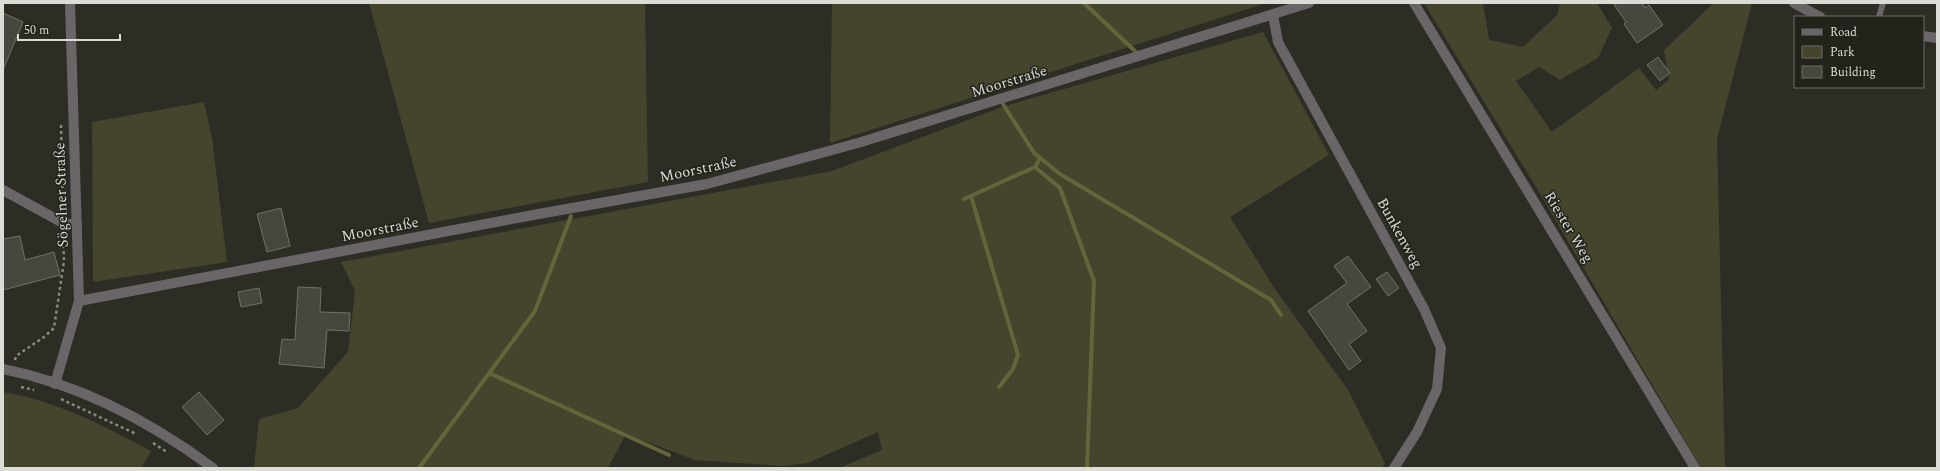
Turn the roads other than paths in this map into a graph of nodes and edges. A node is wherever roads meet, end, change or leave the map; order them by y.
1 (70, 3) edge
2 (1309, 3) edge
3 (1414, 3) edge
4 (1794, 3) edge
5 (1883, 3) edge
6 (1273, 15) junction
7 (1818, 16) edge
8 (1879, 16) edge
9 (1924, 36) edge
10 (1937, 38) edge
11 (3, 190) edge
12 (78, 225) junction
13 (79, 301) junction
14 (8, 370) edge
15 (55, 384) junction
16 (212, 468) edge
17 (1394, 468) edge
18 (1695, 468) edge

1 - 12 street, Sögelner Straße
2 - 6 street, Moorstraße
3 - 18 street, Riester Weg
4 - 7 street
5 - 8 lane
6 - 13 street, Moorstraße
6 - 17 street, Bunkenweg
9 - 10 street
11 - 12 street
12 - 13 street, Sögelner Straße
13 - 15 street, Sögelner Straße
14 - 15 street
15 - 16 street

